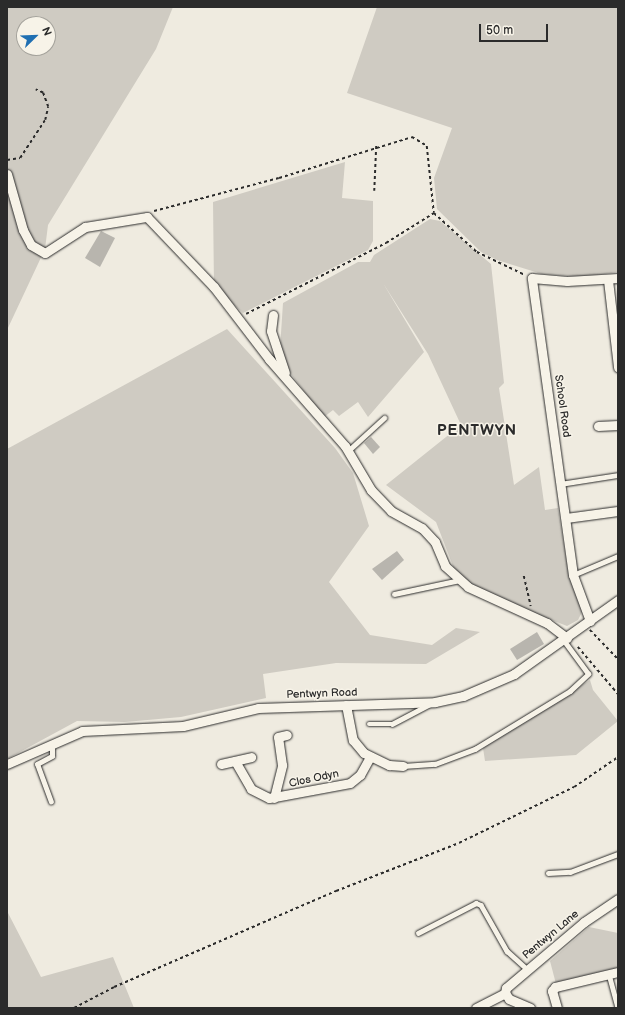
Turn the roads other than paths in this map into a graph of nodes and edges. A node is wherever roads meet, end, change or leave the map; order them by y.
1 (7, 174) edge
2 (618, 278) edge
3 (608, 280) junction
4 (273, 315) dead end
5 (618, 367) edge
6 (315, 412) junction
7 (384, 418) dead end
8 (618, 425) edge
9 (598, 426) dead end
10 (348, 451) junction
11 (618, 475) edge
12 (560, 484) junction
13 (618, 511) edge
14 (566, 518) junction
15 (618, 556) edge
16 (573, 575) junction
17 (460, 580) junction
18 (394, 594) dead end
19 (618, 600) edge
20 (587, 623) junction
21 (565, 639) junction
22 (435, 702) junction
23 (346, 705) junction
24 (369, 724) dead end
25 (287, 735) dead end
26 (51, 742) junction
27 (251, 757) dead end
28 (370, 757) junction
29 (235, 761) junction
30 (7, 764) edge
31 (221, 764) dead end
32 (403, 766) joint
33 (274, 798) junction
34 (51, 802) dead end
35 (618, 854) edge
36 (548, 872) dead end
37 (618, 899) edge
38 (418, 933) dead end
39 (528, 970) junction
40 (614, 973) edge
41 (505, 993) junction
42 (476, 1008) edge
43 (530, 1008) edge
44 (557, 1008) edge
45 (618, 1008) edge

1 - 6 street
2 - 3 street
3 - 5 street
3 - 12 street, School Road
4 - 6 street
6 - 10 street
7 - 10 lane
8 - 9 street
10 - 17 street
11 - 12 lane
12 - 14 street, School Road
13 - 14 street
14 - 16 street, School Road
15 - 16 lane
16 - 20 street, School Road
17 - 18 lane
17 - 21 street
19 - 20 street, Pentwyn Road
20 - 21 street, Pentwyn Road
21 - 22 street, Pentwyn Road
21 - 32 lane
22 - 23 street, Pentwyn Road
22 - 24 lane
23 - 26 street, Pentwyn Road
23 - 28 street
25 - 33 street, Clos Odyn
26 - 30 street, Pentwyn Road
26 - 34 lane
27 - 29 street
28 - 32 street
28 - 33 street, Clos Odyn
29 - 31 street
29 - 33 street, Clos Odyn
35 - 36 lane
37 - 39 street, Pentwyn Lane
38 - 39 lane
39 - 41 street, Pentwyn Lane
40 - 44 street
40 - 45 lane
41 - 42 street
41 - 43 street

